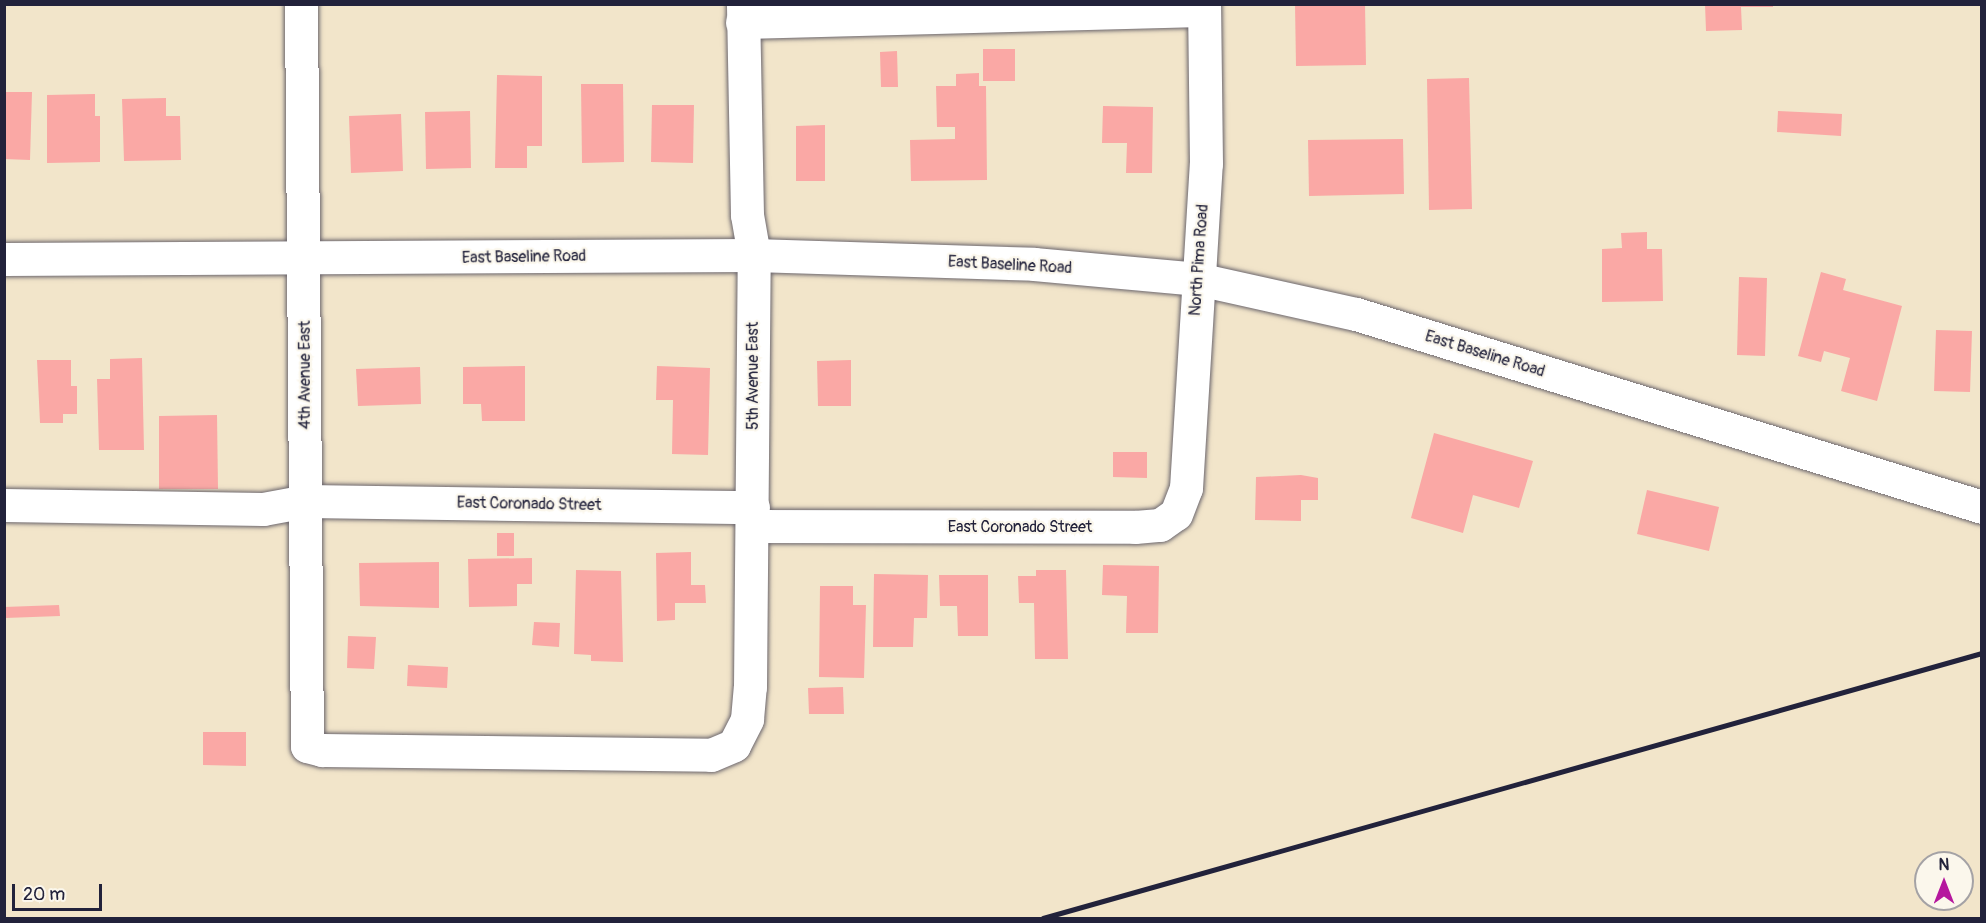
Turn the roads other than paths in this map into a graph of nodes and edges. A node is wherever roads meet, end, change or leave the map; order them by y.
1 (301, 4) edge
2 (1204, 7) edge
3 (743, 13) edge
4 (754, 255) junction
5 (4, 259) edge
6 (304, 259) junction
7 (1198, 279) junction
8 (306, 501) junction
9 (4, 505) edge
10 (1982, 507) edge
11 (1176, 514) joint
12 (753, 516) junction
13 (734, 745) joint

1 - 6 street, 4th Avenue East
2 - 3 street
2 - 7 street, North Pima Road
3 - 4 street, 5th Avenue East
4 - 6 street, East Baseline Road
4 - 7 street, East Baseline Road
4 - 12 street, 5th Avenue East
5 - 6 street, East Baseline Road
6 - 8 street, 4th Avenue East
7 - 10 street, East Baseline Road
7 - 11 street, North Pima Road
8 - 9 street, East Coronado Street
8 - 12 street, East Coronado Street
8 - 13 street, 4th Avenue East
11 - 12 street, East Coronado Street
12 - 13 street, 5th Avenue East

